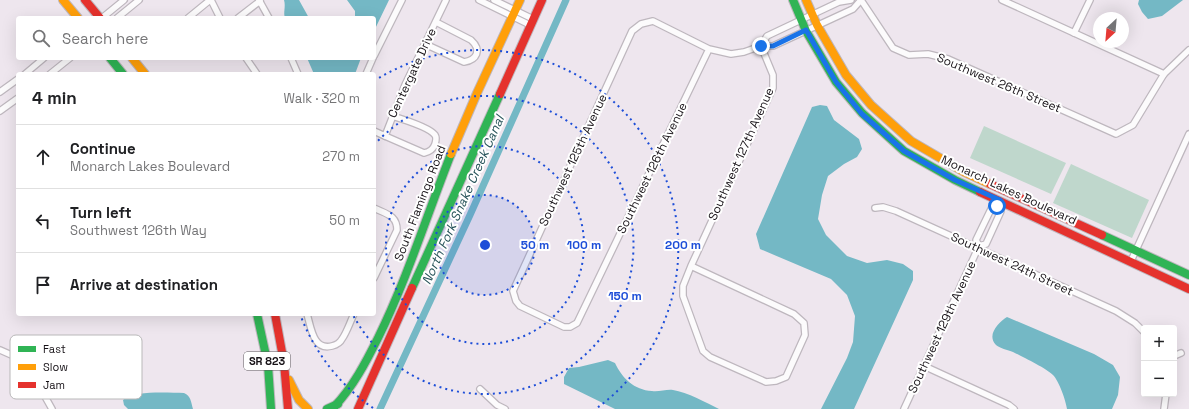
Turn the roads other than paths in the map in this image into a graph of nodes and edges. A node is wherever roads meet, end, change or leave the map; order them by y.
1 (63, 0) edge
2 (85, 0) edge
3 (124, 0) edge
4 (139, 0) edge
5 (211, 0) edge
6 (402, 0) edge
7 (446, 0) edge
8 (480, 0) edge
9 (494, 0) edge
10 (520, 0) edge
11 (542, 0) edge
12 (793, 0) edge
13 (806, 0) edge
14 (851, 0) edge
15 (861, 0) edge
16 (1005, 0) edge
17 (1090, 0) edge
18 (259, 1) edge
19 (514, 13) junction
20 (812, 15) junction
21 (76, 16) edge
22 (99, 16) edge
23 (104, 16) edge
24 (119, 16) edge
25 (191, 16) edge
26 (219, 16) edge
27 (240, 16) edge
28 (266, 16) edge
29 (801, 20) junction
30 (436, 22) junction
31 (532, 22) junction
32 (817, 25) junction
33 (806, 30) junction
34 (1074, 32) junction
35 (425, 44) junction
36 (761, 46) junction
37 (709, 49) junction
38 (1189, 50) edge
39 (376, 53) edge
40 (42, 60) edge
41 (68, 60) edge
42 (112, 60) edge
43 (134, 60) edge
44 (247, 60) edge
45 (292, 60) edge
46 (373, 60) edge
47 (27, 72) edge
48 (52, 72) edge
49 (121, 72) edge
50 (143, 72) edge
51 (256, 72) edge
52 (297, 72) edge
53 (367, 72) edge
54 (1164, 74) junction
55 (16, 80) edge
56 (0, 92) edge
57 (16, 99) edge
58 (0, 111) edge
59 (392, 116) junction
60 (376, 132) edge
61 (1189, 134) edge
62 (386, 136) junction
63 (998, 203) junction
64 (875, 208) dead end
65 (376, 209) edge
66 (978, 247) junction
67 (1136, 250) junction
68 (1132, 261) junction
69 (691, 266) junction
70 (376, 274) edge
71 (1189, 276) edge
72 (1189, 289) edge
73 (257, 316) edge
74 (276, 316) edge
75 (308, 316) edge
76 (353, 316) edge
77 (570, 327) joint
78 (1141, 329) edge
79 (0, 350) edge
80 (1181, 353) dead end
81 (10, 355) edge
82 (1177, 355) edge
83 (924, 366) junction
84 (285, 373) junction
85 (480, 389) dead end
86 (1166, 397) edge
87 (46, 399) edge
88 (335, 406) edge
89 (52, 409) edge
90 (271, 409) edge
91 (288, 409) edge
92 (308, 409) edge
93 (327, 409) edge
94 (358, 409) edge
95 (505, 409) edge
96 (904, 409) edge
97 (1014, 409) edge
98 (1164, 409) edge

1 - 21 main road
2 - 22 main road
3 - 23 street
4 - 24 street
5 - 25 street
5 - 26 street
6 - 39 street
7 - 30 street, Centergate Drive
8 - 19 street
9 - 19 street
10 - 19 main road, South Flamingo Road
11 - 31 main road, South Flamingo Road
12 - 29 main road, Monarch Lakes Boulevard
13 - 20 main road, Monarch Lakes Boulevard
14 - 20 street
15 - 32 street
15 - 54 street, Southwest 26th Street
16 - 34 street
17 - 34 street
18 - 27 street
18 - 28 street
19 - 31 street
19 - 88 main road, South Flamingo Road
20 - 29 street
20 - 32 main road, Monarch Lakes Boulevard
29 - 33 main road, Monarch Lakes Boulevard
29 - 36 street
30 - 35 street, Centergate Drive
30 - 35 street
31 - 94 main road, South Flamingo Road
32 - 33 street
32 - 67 main road, Monarch Lakes Boulevard
33 - 36 street
33 - 63 main road, Monarch Lakes Boulevard
34 - 54 street
35 - 59 street, Centergate Drive
36 - 37 street
36 - 69 street, Southwest 127th Avenue
37 - 77 street, Southwest 126th Avenue
37 - 77 street, Southwest 125th Avenue
38 - 54 street
40 - 47 street
41 - 48 street
42 - 49 main road
43 - 50 main road
44 - 51 street
45 - 52 street
46 - 53 street
55 - 56 street
57 - 58 street
59 - 62 street, Centergate Drive
59 - 62 street
60 - 62 street
61 - 67 street
63 - 66 street, Southwest 129th Avenue
63 - 66 street, Southwest 129th Avenue
63 - 68 main road, Monarch Lakes Boulevard
64 - 66 street, Southwest 24th Street
65 - 70 street
66 - 78 street, Southwest 24th Street
66 - 83 street, Southwest 129th Avenue
67 - 68 street
67 - 71 main road, Monarch Lakes Boulevard
68 - 72 main road, Monarch Lakes Boulevard
69 - 69 street, Southwest 127th Avenue
73 - 90 main road, SR 823
74 - 84 main road, SR 823
75 - 76 street
79 - 81 street
80 - 82 street
83 - 96 street, Southwest 129th Avenue
83 - 97 street
84 - 91 main road, SR 823
84 - 92 main road
85 - 95 street
86 - 98 street
87 - 89 street
88 - 93 main road

